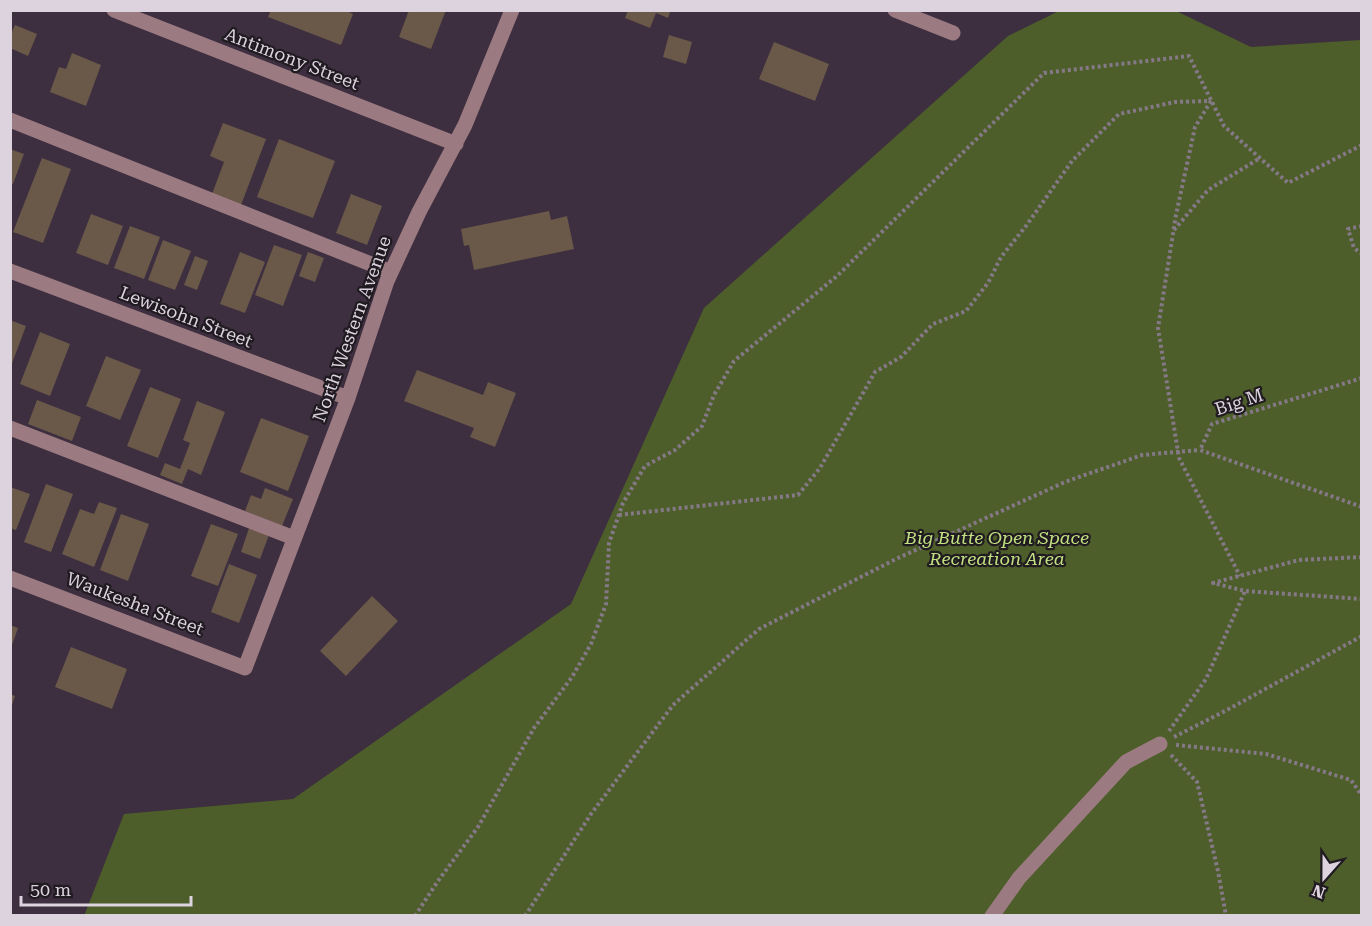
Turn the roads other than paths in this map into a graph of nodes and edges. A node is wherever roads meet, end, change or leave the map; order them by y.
1 (114, 10) edge
2 (512, 10) edge
3 (895, 10) edge
4 (953, 33) dead end
5 (10, 120) edge
6 (456, 144) junction
7 (10, 271) edge
8 (391, 272) junction
9 (348, 398) junction
10 (10, 428) edge
11 (294, 538) junction
12 (10, 578) edge
13 (245, 668) joint
14 (1160, 744) road end
15 (992, 915) edge

1 - 6 street, Antimony Street
2 - 6 street, North Western Avenue
3 - 4 street
5 - 8 street
6 - 8 street, North Western Avenue
7 - 9 street, Lewisohn Street
8 - 9 street, North Western Avenue
9 - 11 street, North Western Avenue
10 - 11 street
11 - 13 street, North Western Avenue
12 - 13 street, Waukesha Street
14 - 15 street

